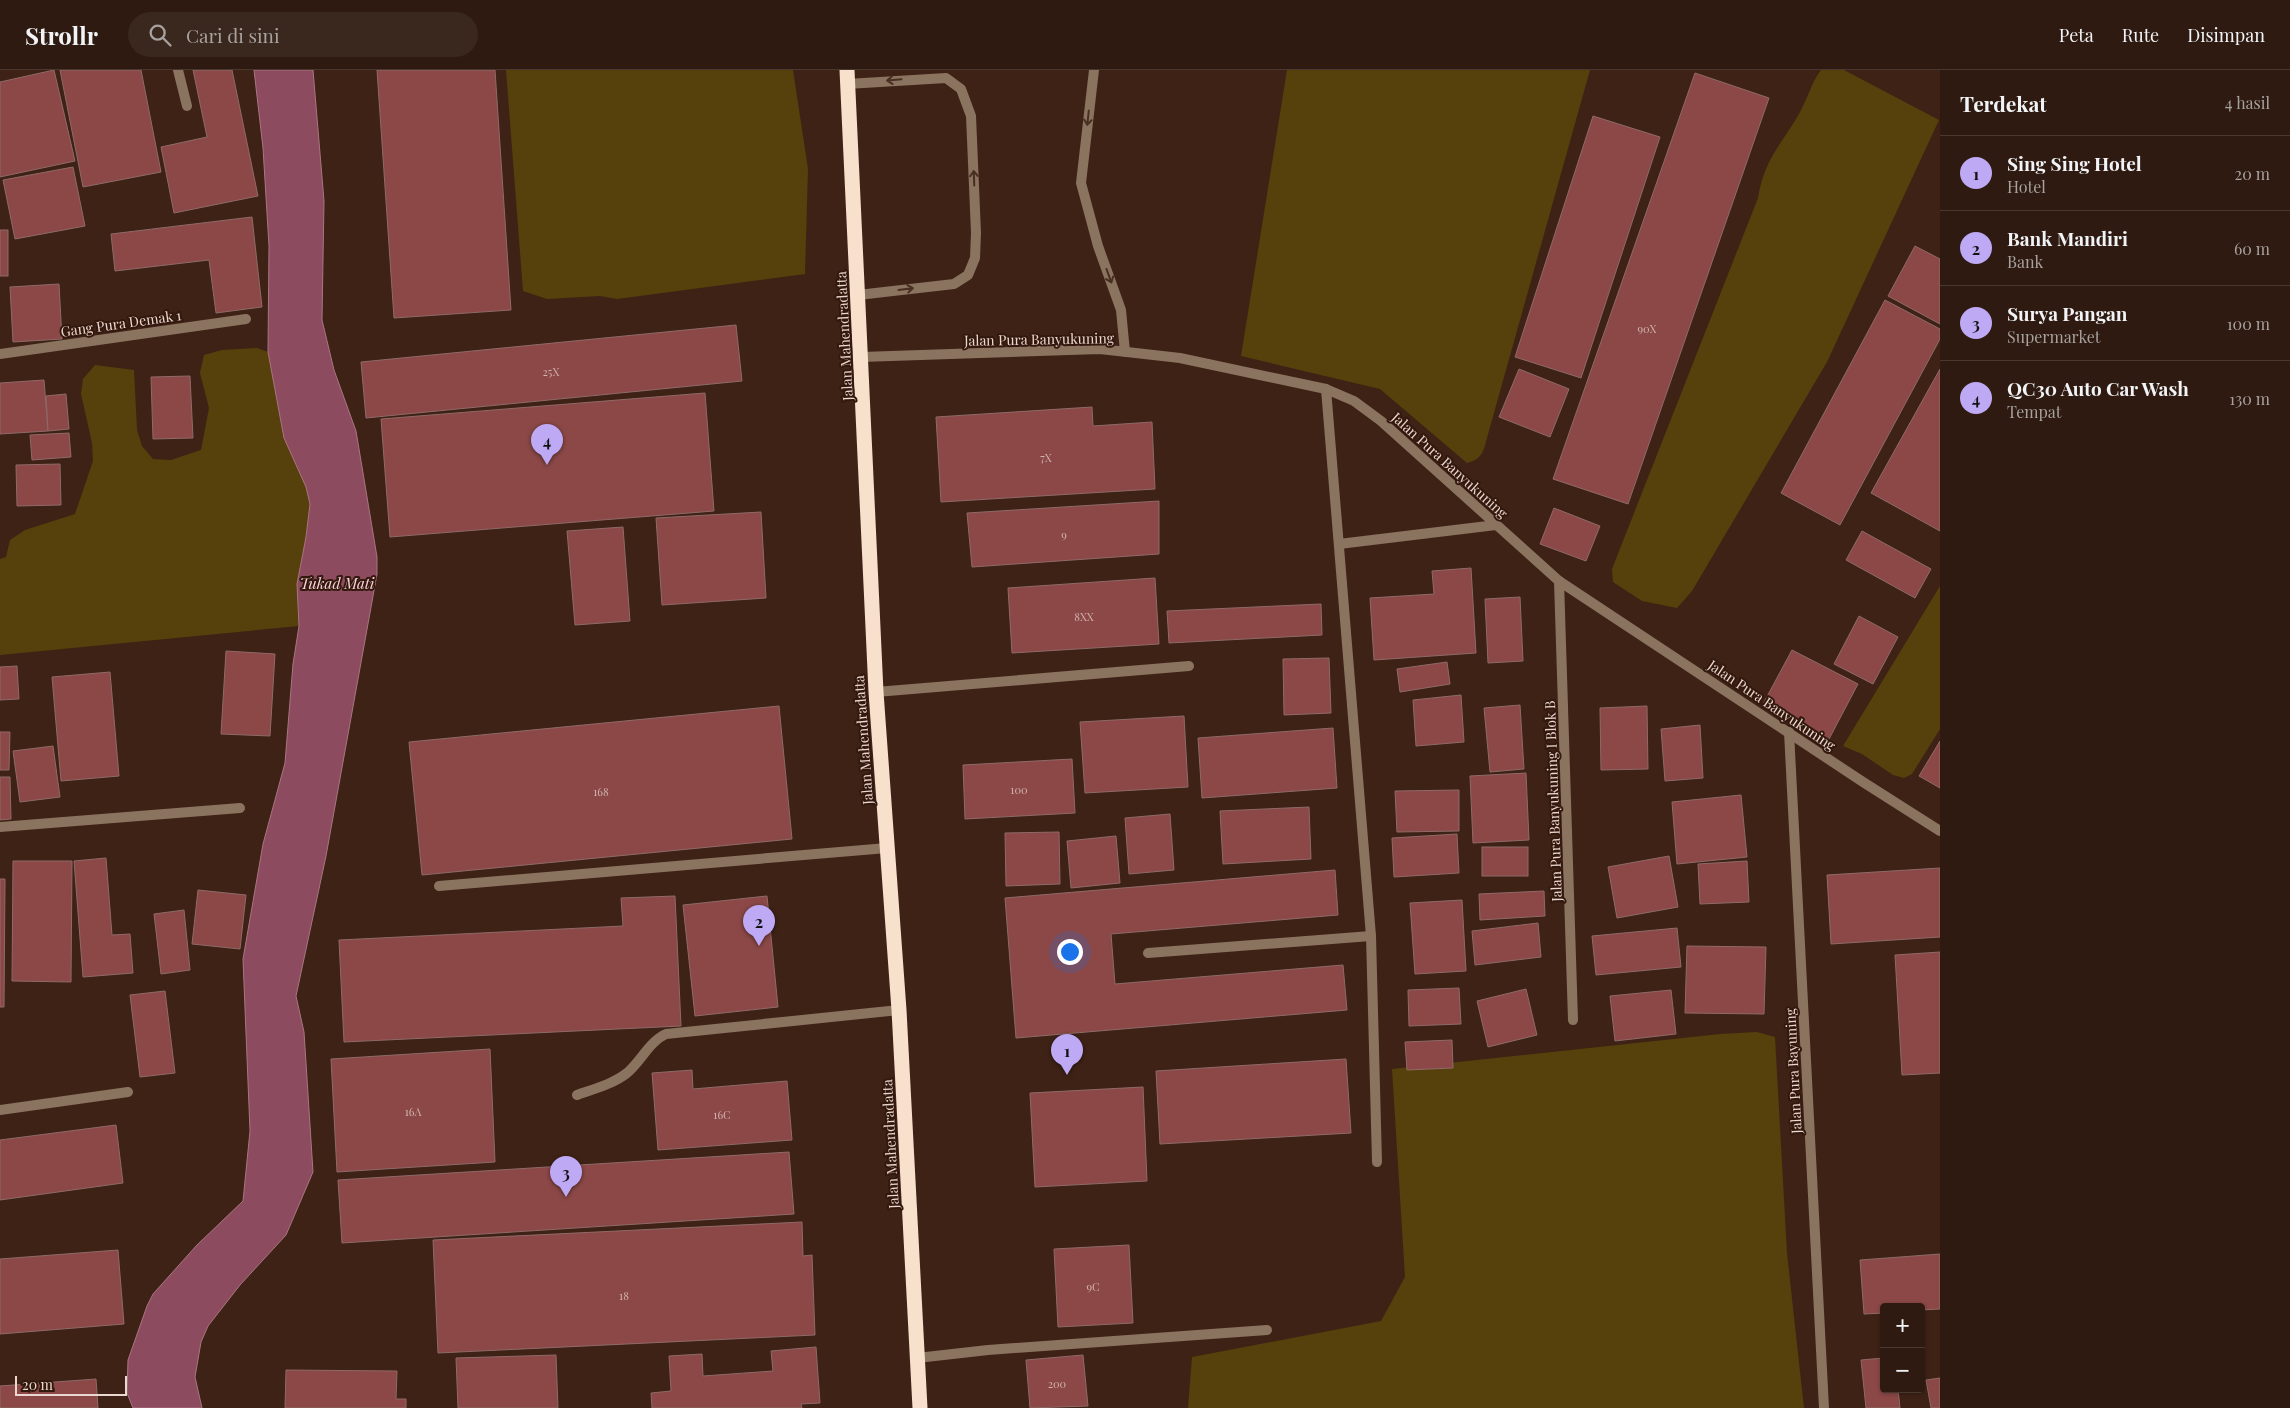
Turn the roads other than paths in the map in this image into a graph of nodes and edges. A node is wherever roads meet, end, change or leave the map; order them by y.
1 (178, 70) edge
2 (1094, 70) edge
3 (847, 77) edge
4 (187, 106) dead end
5 (858, 295) junction
6 (246, 319) dead end
7 (1125, 352) junction
8 (0, 354) edge
9 (861, 357) junction
10 (1326, 389) junction
11 (1496, 525) junction
12 (1339, 544) junction
13 (1559, 581) junction
14 (1189, 666) dead end
15 (876, 692) junction
16 (1789, 732) junction
17 (240, 808) dead end
18 (0, 827) edge
19 (1940, 831) edge
20 (887, 848) junction
21 (439, 886) dead end
22 (1371, 936) junction
23 (1148, 953) dead end
24 (899, 1010) junction
25 (1573, 1020) dead end
26 (128, 1092) dead end
27 (577, 1095) dead end
28 (0, 1110) edge
29 (1377, 1162) dead end
30 (1267, 1330) dead end
31 (917, 1358) junction
32 (920, 1408) edge
33 (1824, 1408) edge

1 - 4 street
2 -> 7 street
3 - 5 highway, Jalan Mahendradatta
5 -> 3 street
5 - 9 highway, Jalan Mahendradatta
6 - 8 street, Gang Pura Demak 1
7 - 9 street, Jalan Pura Banyukuning
7 - 10 street, Jalan Pura Banyukuning
9 - 15 highway, Jalan Mahendradatta
10 - 11 street, Jalan Pura Banyukuning
10 - 12 street
11 - 12 street
11 - 13 street, Jalan Pura Banyukuning
12 - 22 street
13 - 16 street, Jalan Pura Banyukuning
13 - 25 street, Jalan Pura Banyukuning I Blok B
14 - 15 street
15 - 20 highway, Jalan Mahendradatta
16 - 19 street, Jalan Pura Banyukuning
16 - 33 street, Jalan Pura Bayuning
17 - 18 street
20 - 21 street
20 - 24 highway, Jalan Mahendradatta
22 - 23 street
22 - 29 street
24 - 27 street
24 - 31 highway, Jalan Mahendradatta
26 - 28 street
30 - 31 street
31 - 32 highway, Jalan Mahendradatta

